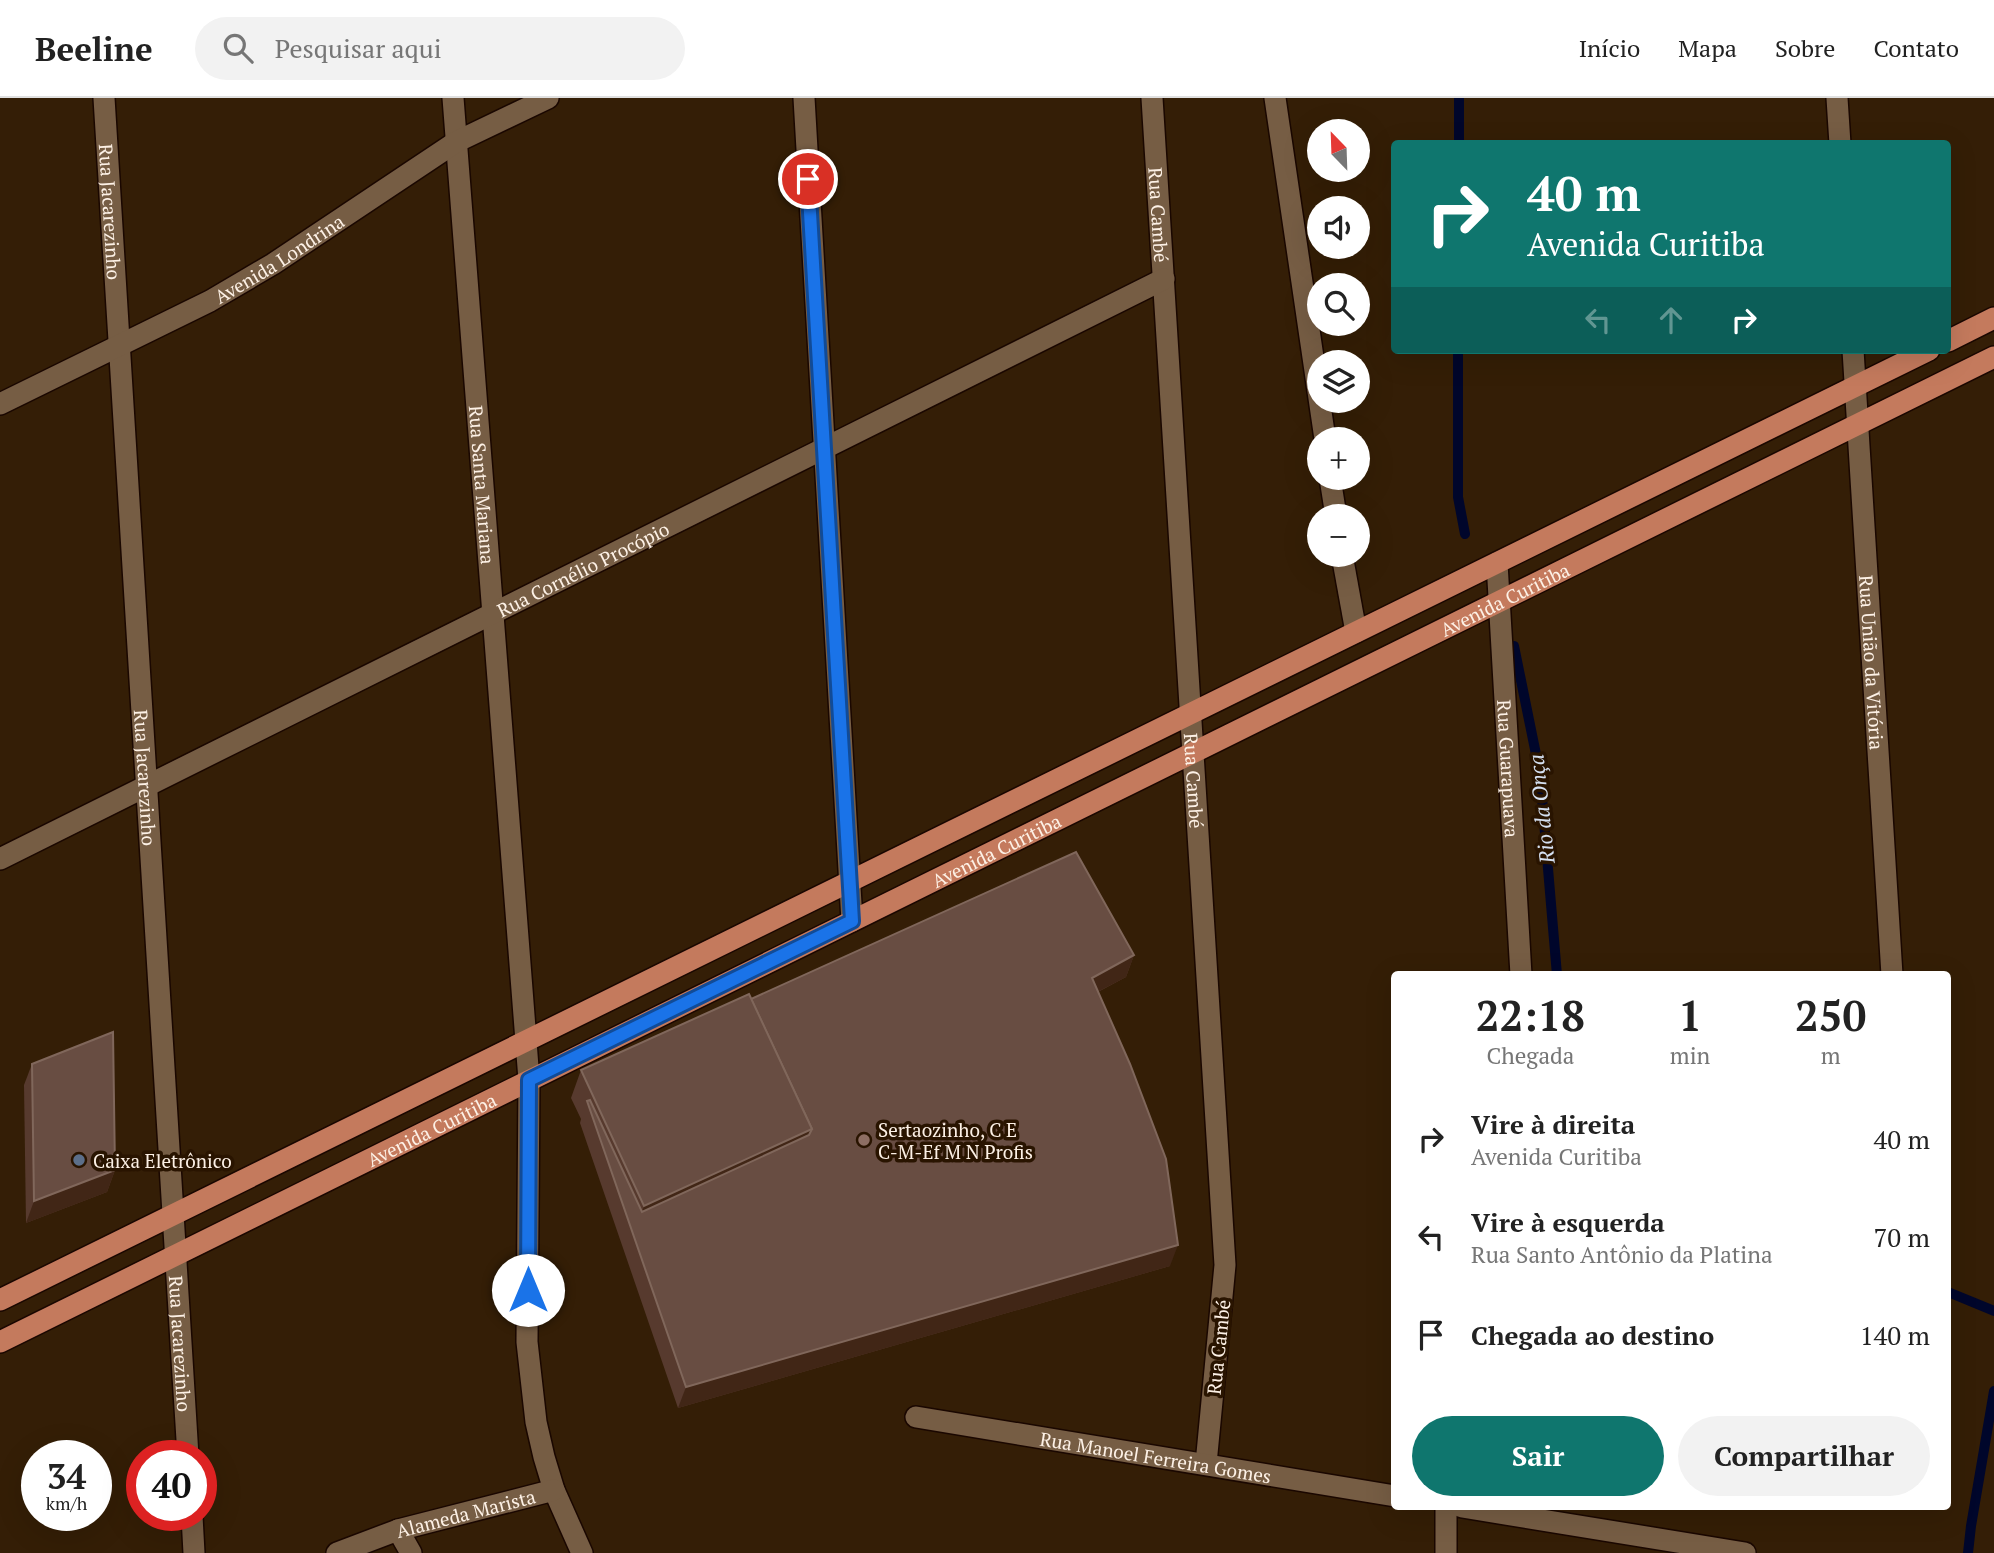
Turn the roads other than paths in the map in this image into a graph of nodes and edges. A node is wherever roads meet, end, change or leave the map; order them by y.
1 (104, 98) edge
2 (453, 98) edge
3 (548, 98) edge
4 (804, 98) edge
5 (1153, 98) edge
6 (1275, 98) edge
7 (1837, 98) edge
8 (1840, 140) edge
9 (456, 142) junction
10 (1164, 279) junction
11 (1994, 318) edge
12 (1951, 340) edge
13 (119, 347) junction
14 (1853, 354) edge
15 (1921, 354) edge
16 (1994, 357) edge
17 (1855, 386) junction
18 (0, 404) edge
19 (1858, 425) junction
20 (1323, 427) edge
21 (824, 448) junction
22 (1497, 563) junction
23 (1344, 567) edge
24 (1500, 601) junction
25 (493, 613) junction
26 (1356, 632) junction
27 (1191, 713) junction
28 (1194, 752) junction
29 (147, 786) junction
30 (0, 859) edge
31 (850, 881) junction
32 (852, 921) junction
33 (1521, 971) edge
34 (1892, 971) edge
35 (525, 1041) junction
36 (529, 1080) junction
37 (173, 1215) junction
38 (176, 1255) junction
39 (0, 1300) edge
40 (0, 1342) edge
41 (916, 1417) dead end
42 (187, 1440) edge
43 (1206, 1464) junction
44 (554, 1490) junction
45 (1391, 1495) edge
46 (1446, 1510) edge
47 (1480, 1510) edge
48 (398, 1530) junction
49 (193, 1531) edge
50 (194, 1553) edge
51 (337, 1553) edge
52 (411, 1553) edge
53 (583, 1553) edge
54 (1446, 1553) edge
55 (1745, 1553) edge

1 - 13 street, Rua Jacarezinho
2 - 9 street, Rua Santa Mariana
3 - 9 street, Avenida Londrina
4 - 21 street
5 - 10 street, Rua Cambé
6 - 20 street
7 - 8 street
9 - 13 street, Avenida Londrina
9 - 25 street, Rua Santa Mariana
10 - 21 street, Rua Cornélio Procópio
10 - 27 street, Rua Cambé
11 - 12 main road
13 - 18 street, Avenida Londrina
13 - 29 street, Rua Jacarezinho
14 - 17 street, Rua União da Vitória
15 - 17 main road, Avenida Curitiba
16 - 19 main road, Avenida Curitiba
17 - 19 street, Rua União da Vitória
17 - 22 main road, Avenida Curitiba
19 - 24 main road, Avenida Curitiba
19 - 34 street, Rua União da Vitória
21 - 25 street, Rua Cornélio Procópio
21 - 31 street
22 - 24 street, Rua Guarapuava
22 - 26 main road, Avenida Curitiba
23 - 26 street
24 - 28 main road, Avenida Curitiba
24 - 33 street, Rua Guarapuava
25 - 29 street, Rua Cornélio Procópio
25 - 35 street, Rua Santa Mariana
26 - 27 main road, Avenida Curitiba
27 - 28 street, Rua Cambé
27 - 31 main road, Avenida Curitiba
28 - 32 main road, Avenida Curitiba
28 - 43 street, Rua Cambé
29 - 30 street, Rua Cornélio Procópio
29 - 37 street, Rua Jacarezinho
31 - 32 street
31 - 35 main road, Avenida Curitiba
32 - 36 main road, Avenida Curitiba
35 - 36 street, Rua Santa Mariana
35 - 37 main road, Avenida Curitiba
36 - 38 main road, Avenida Curitiba
36 - 44 street, Rua Santa Mariana
37 - 38 street, Rua Jacarezinho
37 - 39 main road, Avenida Curitiba
38 - 40 main road, Avenida Curitiba
38 - 42 street, Rua Jacarezinho
41 - 43 street, Rua Manoel Ferreira Gomes
43 - 45 street, Rua Manoel Ferreira Gomes
44 - 48 street, Alameda Marista
44 - 53 street, Rua Santa Mariana
46 - 54 street
47 - 55 street
48 - 51 street, Alameda Marista
48 - 52 street
49 - 50 street

